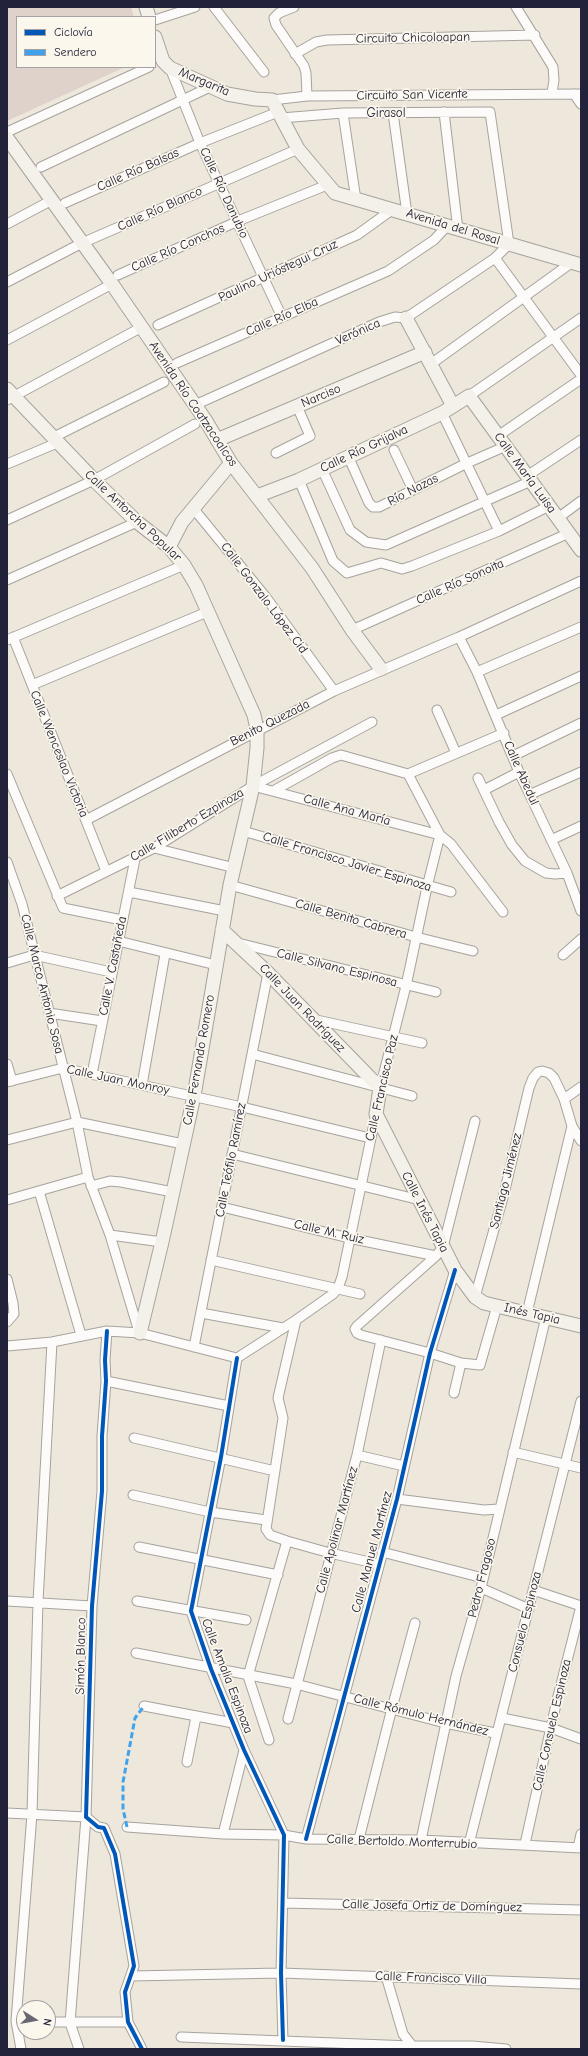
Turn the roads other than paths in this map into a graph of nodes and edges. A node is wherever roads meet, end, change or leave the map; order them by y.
1 (195, 7) edge
2 (214, 7) edge
3 (294, 7) edge
4 (516, 7) edge
5 (156, 20) edge
6 (535, 36) junction
7 (156, 40) edge
8 (295, 54) junction
9 (163, 64) edge
10 (147, 68) edge
11 (264, 72) dead end
12 (210, 87) junction
13 (552, 93) junction
14 (578, 94) edge
15 (307, 96) junction
16 (184, 101) junction
17 (581, 104) edge
18 (277, 110) junction
19 (444, 112) junction
20 (343, 113) junction
21 (393, 113) junction
22 (7, 132) edge
23 (7, 138) edge
24 (200, 143) junction
25 (298, 149) junction
26 (41, 167) dead end
27 (219, 183) junction
28 (327, 185) junction
29 (52, 200) junction
30 (356, 200) junction
31 (65, 203) dead end
32 (393, 209) junction
33 (407, 214) junction
34 (238, 221) junction
35 (7, 224) edge
36 (452, 229) junction
37 (86, 242) junction
38 (509, 244) junction
39 (495, 258) junction
40 (576, 264) edge
41 (264, 278) junction
42 (115, 280) junction
43 (7, 282) edge
44 (524, 297) junction
45 (282, 317) junction
46 (406, 318) junction
47 (581, 318) edge
48 (158, 325) dead end
49 (142, 327) junction
50 (553, 338) junction
51 (7, 340) edge
52 (425, 352) junction
53 (177, 363) dead end
54 (431, 364) junction
55 (581, 376) edge
56 (581, 379) edge
57 (164, 382) dead end
58 (9, 395) edge
59 (469, 396) junction
60 (195, 405) junction
61 (298, 406) junction
62 (453, 406) junction
63 (442, 413) junction
64 (195, 424) dead end
65 (55, 440) junction
66 (218, 440) junction
67 (581, 440) edge
68 (502, 441) junction
69 (394, 450) dead end
70 (276, 452) dead end
71 (348, 456) junction
72 (231, 463) junction
73 (7, 464) edge
74 (465, 464) junction
75 (322, 468) junction
76 (529, 479) junction
77 (94, 480) junction
78 (299, 480) junction
79 (413, 490) junction
80 (257, 496) junction
81 (581, 501) edge
82 (484, 503) junction
83 (549, 506) junction
84 (193, 508) junction
85 (558, 518) junction
86 (7, 520) edge
87 (137, 522) junction
88 (499, 531) junction
89 (569, 533) junction
90 (168, 547) junction
91 (581, 550) edge
92 (184, 565) junction
93 (7, 580) edge
94 (581, 581) edge
95 (207, 612) junction
96 (581, 627) edge
97 (352, 630) junction
98 (459, 637) junction
99 (10, 638) edge
100 (380, 669) junction
101 (477, 672) junction
102 (581, 676) edge
103 (32, 684) junction
104 (334, 690) junction
105 (437, 710) dead end
106 (496, 715) junction
107 (372, 722) dead end
108 (581, 723) edge
109 (257, 729) junction
110 (504, 733) junction
111 (456, 753) junction
112 (513, 756) junction
113 (519, 772) junction
114 (581, 772) edge
115 (7, 774) edge
116 (408, 774) junction
117 (478, 778) dead end
118 (253, 786) junction
119 (275, 790) junction
120 (484, 790) junction
121 (531, 794) junction
122 (86, 820) junction
123 (581, 826) edge
124 (243, 831) junction
125 (440, 835) junction
126 (551, 840) junction
127 (154, 848) junction
128 (134, 859) junction
129 (7, 862) edge
130 (235, 868) junction
131 (106, 871) junction
132 (567, 872) junction
133 (230, 885) junction
134 (427, 886) junction
135 (129, 892) junction
136 (450, 892) dead end
137 (56, 896) junction
138 (225, 911) junction
139 (581, 911) edge
140 (503, 912) dead end
141 (122, 920) junction
142 (222, 930) junction
143 (416, 937) junction
144 (581, 939) edge
145 (118, 940) junction
146 (237, 943) junction
147 (473, 951) dead end
148 (165, 954) junction
149 (563, 954) dead end
150 (34, 955) junction
151 (7, 963) edge
152 (216, 965) junction
153 (111, 972) junction
154 (268, 972) junction
155 (406, 986) junction
156 (436, 992) dead end
157 (49, 1014) junction
158 (311, 1019) junction
159 (102, 1021) junction
160 (394, 1036) junction
161 (422, 1043) dead end
162 (252, 1054) junction
163 (7, 1064) edge
164 (63, 1068) junction
165 (92, 1074) junction
166 (9, 1082) edge
167 (142, 1085) junction
168 (581, 1087) edge
169 (380, 1088) junction
170 (194, 1096) junction
171 (412, 1096) dead end
172 (564, 1099) junction
173 (242, 1107) junction
174 (376, 1114) junction
175 (475, 1121) dead end
176 (77, 1122) junction
177 (572, 1126) junction
178 (370, 1138) junction
179 (7, 1140) edge
180 (581, 1141) edge
181 (183, 1144) junction
182 (232, 1154) junction
183 (88, 1177) junction
184 (91, 1186) junction
185 (360, 1186) junction
186 (39, 1191) junction
187 (173, 1192) junction
188 (7, 1200) edge
189 (420, 1200) junction
190 (222, 1207) junction
191 (110, 1234) junction
192 (349, 1238) junction
193 (162, 1242) junction
194 (440, 1251) junction
195 (211, 1260) junction
196 (455, 1270) junction
197 (7, 1279) edge
198 (338, 1288) junction
199 (360, 1294) dead end
200 (480, 1300) junction
201 (497, 1306) junction
202 (201, 1313) junction
203 (527, 1313) junction
204 (546, 1317) junction
205 (296, 1320) junction
206 (7, 1322) edge
207 (581, 1326) edge
208 (283, 1328) junction
209 (107, 1331) junction
210 (140, 1333) junction
211 (82, 1335) junction
212 (381, 1340) junction
213 (52, 1342) junction
214 (7, 1346) edge
215 (194, 1347) junction
216 (430, 1353) junction
217 (237, 1358) junction
218 (461, 1363) junction
219 (106, 1381) junction
220 (454, 1393) dead end
221 (581, 1401) edge
222 (229, 1406) junction
223 (134, 1438) dead end
224 (513, 1452) junction
225 (356, 1455) junction
226 (221, 1457) junction
227 (565, 1464) junction
228 (404, 1466) junction
229 (581, 1468) edge
230 (274, 1471) junction
231 (133, 1495) dead end
232 (397, 1499) junction
233 (499, 1509) junction
234 (210, 1512) junction
235 (266, 1520) junction
236 (287, 1541) junction
237 (139, 1547) dead end
238 (382, 1552) junction
239 (330, 1553) junction
240 (202, 1559) junction
241 (378, 1564) junction
242 (278, 1575) junction
243 (483, 1578) junction
244 (481, 1588) junction
245 (533, 1590) junction
246 (7, 1601) edge
247 (137, 1601) dead end
248 (38, 1602) junction
249 (92, 1606) junction
250 (581, 1606) edge
251 (529, 1609) junction
252 (191, 1611) junction
253 (246, 1620) dead end
254 (415, 1623) dead end
255 (136, 1653) dead end
256 (211, 1669) junction
257 (248, 1676) junction
258 (296, 1684) junction
259 (345, 1696) junction
260 (144, 1706) dead end
261 (392, 1708) junction
262 (196, 1717) junction
263 (502, 1718) junction
264 (288, 1719) dead end
265 (233, 1723) junction
266 (445, 1723) junction
267 (551, 1728) junction
268 (495, 1733) junction
269 (581, 1738) edge
270 (269, 1740) dead end
271 (244, 1750) junction
272 (187, 1762) dead end
273 (7, 1812) edge
274 (32, 1814) junction
275 (86, 1817) junction
276 (127, 1827) dead end
277 (223, 1834) junction
278 (581, 1834) edge
279 (284, 1835) junction
280 (306, 1839) junction
281 (359, 1839) junction
282 (421, 1840) junction
283 (469, 1844) junction
284 (525, 1844) junction
285 (580, 1848) edge
286 (283, 1903) junction
287 (581, 1910) edge
288 (280, 1973) junction
289 (131, 1976) junction
290 (386, 1976) junction
291 (581, 1984) edge
292 (21, 2000) edge
293 (56, 2022) edge
294 (128, 2022) junction
295 (70, 2023) junction
296 (181, 2037) dead end
297 (283, 2040) junction
298 (413, 2047) edge
299 (79, 2049) edge
300 (142, 2049) edge
301 (506, 2049) edge

1 - 5 street
2 - 11 street
3 - 8 street
4 - 6 street
6 - 8 street, Circuito Chicoloapan
6 - 13 street
7 - 9 main road
8 - 15 street
9 - 12 main road, Margarita
9 - 16 street, Calle Río Danubio
10 - 22 street
12 - 16 street
12 - 18 main road, Margarita
13 - 14 street, Circuito San Vicente
13 - 15 street, Circuito San Vicente
14 - 17 street
15 - 18 street, Circuito San Vicente
16 - 24 street, Calle Río Danubio
16 - 26 street
18 - 20 street, Girasol
18 - 24 street, Calle Río Balsas
18 - 25 main road, Avenida del Rosal
19 - 21 street, Girasol
19 - 36 street
19 - 38 street, Girasol
20 - 21 street, Girasol
20 - 30 street
21 - 33 street
23 - 29 main road, Avenida Río Coatzacoalcos
24 - 27 street, Calle Río Danubio
24 - 31 street, Calle Río Balsas
25 - 27 street, Calle Río Blanco
25 - 28 main road, Avenida del Rosal
27 - 34 street, Calle Río Danubio
27 - 37 street, Calle Río Blanco
28 - 30 main road, Avenida del Rosal
28 - 34 street, Calle Río Conchos
29 - 35 street
29 - 37 main road, Avenida Río Coatzacoalcos
30 - 32 main road, Avenida del Rosal
32 - 33 main road, Avenida del Rosal
32 - 41 street, Paulino Urióstegui Cruz
33 - 36 main road, Avenida del Rosal
34 - 41 street, Calle Río Danubio
34 - 42 street, Calle Río Conchos
36 - 38 main road, Avenida del Rosal
36 - 45 street, Calle Río Elba
37 - 42 main road, Avenida Río Coatzacoalcos
37 - 43 street, Calle Río Blanco
38 - 39 street, Verónica
38 - 40 main road, Avenida del Rosal
39 - 44 street
39 - 46 street, Verónica
40 - 44 street
41 - 45 street, Calle Río Danubio
41 - 48 street, Paulino Urióstegui Cruz
42 - 49 main road, Avenida Río Coatzacoalcos
42 - 51 street, Calle Río Conchos
44 - 50 street
44 - 54 street
45 - 53 street, Calle Río Elba
46 - 52 main road
46 - 60 street, Verónica
47 - 50 street
49 - 58 street
49 - 60 main road, Avenida Río Coatzacoalcos
50 - 55 street
50 - 59 street
52 - 54 main road
52 - 61 main road, Narciso
54 - 62 main road
56 - 68 street, Río Nazas
57 - 65 street
58 - 65 main road, Calle Antorcha Popular
59 - 62 main road, Calle Río Grijalva
59 - 68 main road, Calle María Luisa
60 - 66 main road, Avenida Río Coatzacoalcos
61 - 66 main road, Narciso
61 - 70 street
62 - 63 main road, Calle Río Grijalva
63 - 71 main road, Calle Río Grijalva
63 - 74 street
64 - 77 street
65 - 73 street
65 - 77 main road, Calle Antorcha Popular
66 - 72 main road, Avenida Río Coatzacoalcos
67 - 76 street
68 - 74 street, Río Nazas
68 - 76 main road, Calle María Luisa
69 - 79 street
71 - 75 main road, Calle Río Grijalva
71 - 79 street, Río Nazas
72 - 80 main road, Avenida Río Coatzacoalcos
72 - 84 main road
74 - 79 street, Río Nazas
74 - 82 street
75 - 78 main road, Calle Río Grijalva
75 - 82 street
76 - 82 street
76 - 83 main road, Calle María Luisa
77 - 86 street
77 - 87 main road, Calle Antorcha Popular
78 - 80 main road, Calle Río Grijalva
78 - 88 street
80 - 97 main road, Avenida Río Coatzacoalcos
81 - 85 street
82 - 88 street
83 - 85 main road, Calle María Luisa
83 - 88 street
84 - 90 main road
84 - 104 street, Calle Gonzalo López Cid
85 - 89 main road, Calle María Luisa
87 - 90 main road, Calle Antorcha Popular
87 - 93 street
89 - 91 main road, Calle María Luisa
89 - 97 street, Calle Río Sonoita
90 - 92 main road, Calle Antorcha Popular
92 - 95 main road, Calle Antorcha Popular
92 - 99 street
94 - 98 street, Benito Quezada
95 - 103 street
95 - 109 main road, Calle Antorcha Popular
96 - 101 street
97 - 100 main road, Avenida Río Coatzacoalcos
98 - 100 street, Benito Quezada
98 - 101 street, Calle Abedul
99 - 103 street, Calle Wenceslao Victoria
100 - 104 street, Benito Quezada
101 - 106 street, Calle Abedul
102 - 106 street
103 - 122 street, Calle Wenceslao Victoria
104 - 109 street, Benito Quezada
105 - 111 street
106 - 110 street, Calle Abedul
107 - 118 street, Calle Filiberto Ezpinoza
108 - 112 street
109 - 118 main road, Calle Antorcha Popular
109 - 122 street, Benito Quezada
110 - 111 street
110 - 112 street, Calle Abedul
111 - 116 street
112 - 113 street, Calle Abedul
113 - 120 street
113 - 121 street, Calle Abedul
114 - 121 street
115 - 137 street
116 - 119 street
116 - 125 street
117 - 120 street
118 - 119 street, Calle Ana María
118 - 124 main road, Calle Fernando Romero
118 - 127 street, Calle Filiberto Ezpinoza
119 - 125 street, Calle Ana María
120 - 132 street
121 - 126 street, Calle Abedul
122 - 131 street, Calle Wenceslao Victoria
123 - 126 street
124 - 130 main road, Calle Fernando Romero
124 - 134 street, Calle Francisco Javier Espinoza
125 - 134 street, Calle Francisco Paz
125 - 140 street
126 - 132 street, Calle Abedul
127 - 128 street, Calle Filiberto Ezpinoza
127 - 130 street
128 - 131 street, Calle Filiberto Ezpinoza
128 - 135 street, Calle V. Castañeda
129 - 150 street, Calle Marco Antonio Sosa
130 - 133 main road, Calle Fernando Romero
131 - 137 street, Calle Filiberto Ezpinoza
132 - 139 street, Calle Abedul
133 - 138 main road, Calle Fernando Romero
133 - 143 street, Calle Benito Cabrera
134 - 136 street, Calle Francisco Javier Espinoza
134 - 143 street, Calle Francisco Paz
135 - 138 street
135 - 141 street, Calle V. Castañeda
137 - 141 street
138 - 142 main road, Calle Fernando Romero
141 - 145 street, Calle V. Castañeda
142 - 146 main road, Calle Juan Rodríguez
142 - 152 main road, Calle Fernando Romero
143 - 147 street, Calle Benito Cabrera
143 - 155 street, Calle Francisco Paz
144 - 149 street
145 - 148 street
145 - 153 street, Calle V. Castañeda
146 - 154 main road, Calle Juan Rodríguez
146 - 155 street, Calle Silvano Espinosa
148 - 152 street
148 - 167 street
150 - 151 street
150 - 153 street
150 - 157 street, Calle Marco Antonio Sosa
152 - 170 main road, Calle Fernando Romero
153 - 159 street, Calle V. Castañeda
154 - 158 main road, Calle Juan Rodríguez
154 - 162 street, Calle Teófilo Ramírez
155 - 156 street, Calle Silvano Espinosa
155 - 160 street, Calle Francisco Paz
157 - 159 street
157 - 164 street, Calle Marco Antonio Sosa
158 - 160 street
158 - 169 main road, Calle Juan Rodríguez
159 - 165 street, Calle V. Castañeda
160 - 161 street
160 - 169 street, Calle Francisco Paz
162 - 169 street
162 - 173 street, Calle Teófilo Ramírez
163 - 166 street
164 - 165 street, Calle Juan Monroy
164 - 166 street, Calle Juan Monroy
164 - 176 street, Calle Marco Antonio Sosa
165 - 167 street, Calle Juan Monroy
167 - 170 street, Calle Juan Monroy
168 - 172 street
169 - 171 street
169 - 174 main road, Calle Francisco Paz
170 - 173 street, Calle Juan Monroy
170 - 181 main road, Calle Fernando Romero
172 - 177 street
172 - 200 street, Santiago Jiménez
173 - 178 street, Calle Juan Monroy
173 - 182 street, Calle Teófilo Ramírez
174 - 178 street, Calle Francisco Paz
174 - 189 main road, Calle Inés Tapia
175 - 194 street
176 - 179 street
176 - 181 street
176 - 183 street, Calle Marco Antonio Sosa
177 - 180 street
177 - 203 street
178 - 185 street, Calle Francisco Paz
181 - 187 main road, Calle Fernando Romero
182 - 185 street
182 - 190 street, Calle Teófilo Ramírez
183 - 184 street
183 - 186 street
184 - 187 street
184 - 191 street
185 - 189 street
185 - 192 street, Calle Francisco Paz
186 - 188 street
186 - 211 street
187 - 193 main road, Calle Fernando Romero
189 - 194 main road, Calle Inés Tapia
190 - 192 street, Calle M. Ruiz
190 - 195 street, Calle Teófilo Ramírez
191 - 193 street
191 - 210 street
192 - 194 street, Calle M. Ruiz
192 - 198 street, Calle Francisco Paz
193 - 210 main road, Calle Fernando Romero
194 - 196 main road, Calle Inés Tapia
194 - 212 street
195 - 198 street
195 - 202 street, Calle Teófilo Ramírez
196 - 200 main road, Calle Inés Tapia
196 - 216 street, Calle Manuel Martínez
197 - 206 street
198 - 199 street
198 - 205 street
200 - 201 main road, Inés Tapia
201 - 203 main road, Inés Tapia
201 - 218 street
202 - 208 street
202 - 215 street, Calle Teófilo Ramírez
203 - 204 main road, Inés Tapia
204 - 207 main road, Inés Tapia
204 - 224 street, Pedro Fragoso
205 - 208 street
205 - 230 street
208 - 217 street
209 - 210 street
209 - 211 street
209 - 219 street, Simón Blanco
210 - 215 street
211 - 213 street
212 - 216 street
212 - 225 street, Calle Apolinar Martínez
213 - 214 street
213 - 248 street
215 - 217 street
216 - 218 street
216 - 228 street, Calle Manuel Martínez
217 - 222 street, Calle Amalia Espinoza
218 - 220 street
219 - 222 street
219 - 249 street, Simón Blanco
221 - 227 street, Consuelo Espinoza
222 - 226 street, Calle Amalia Espinoza
223 - 226 street
224 - 227 street
224 - 233 street, Pedro Fragoso
225 - 228 street
225 - 239 street, Calle Apolinar Martínez
226 - 230 street
226 - 234 street, Calle Amalia Espinoza
227 - 229 street
227 - 245 street, Consuelo Espinoza
228 - 232 street, Calle Manuel Martínez
230 - 235 street
231 - 234 street
232 - 233 street
232 - 238 street, Calle Manuel Martínez
233 - 243 street, Pedro Fragoso
234 - 235 street
234 - 240 street, Calle Amalia Espinoza
235 - 236 street
236 - 239 street
236 - 242 street
237 - 240 street
238 - 241 street, Calle Manuel Martínez
238 - 243 street
239 - 241 street
239 - 258 street, Calle Apolinar Martínez
240 - 242 street
240 - 252 street, Calle Amalia Espinoza
241 - 259 street, Calle Manuel Martínez
242 - 257 street
243 - 244 street, Pedro Fragoso
244 - 251 street
244 - 266 street, Pedro Fragoso
245 - 250 street
245 - 251 street, Consuelo Espinoza
246 - 248 street
247 - 252 street
248 - 249 street
248 - 274 street
249 - 275 street, Simón Blanco
250 - 267 street, Calle Consuelo Espinoza
251 - 263 street, Consuelo Espinoza
252 - 253 street
252 - 256 street, Calle Amalia Espinoza
254 - 261 street
255 - 256 street, Calle Rómulo Hernández
256 - 257 street, Calle Rómulo Hernández
256 - 265 street, Calle Amalia Espinoza
257 - 258 street, Calle Rómulo Hernández
257 - 270 street
258 - 259 street, Calle Rómulo Hernández
258 - 264 street, Calle Apolinar Martínez
259 - 261 street, Calle Rómulo Hernández
259 - 280 street, Calle Manuel Martínez
260 - 262 street
261 - 266 street, Calle Rómulo Hernández
261 - 281 street
262 - 265 street
262 - 272 street
263 - 267 street
263 - 268 street, Consuelo Espinoza
265 - 271 street, Calle Amalia Espinoza
266 - 268 street, Calle Rómulo Hernández
266 - 282 street, Pedro Fragoso
267 - 269 street
267 - 284 street, Calle Consuelo Espinoza
268 - 283 street, Consuelo Espinoza
271 - 277 street
271 - 279 street, Calle Amalia Espinoza
273 - 274 street
274 - 275 street
274 - 292 street
275 - 289 street
275 - 295 street, Simón Blanco
276 - 277 street, Calle Bertoldo Monterrubio
277 - 279 street, Calle Bertoldo Monterrubio
278 - 285 street
279 - 280 street, Calle Bertoldo Monterrubio
279 - 286 street, Calle Amalia Espinoza
280 - 281 street, Calle Bertoldo Monterrubio
281 - 282 street, Calle Bertoldo Monterrubio
282 - 283 street, Calle Bertoldo Monterrubio
283 - 284 street, Calle Bertoldo Monterrubio
284 - 285 street, Calle Bertoldo Monterrubio
286 - 287 street, Calle Josefa Ortiz de Domínguez
286 - 288 street, Calle Amalia Espinoza
288 - 289 street, Calle Francisco Villa
288 - 290 street, Calle Francisco Villa
288 - 297 street
289 - 294 street
290 - 291 street, Calle Francisco Villa
290 - 298 street
293 - 295 street
294 - 295 street
294 - 300 street
295 - 299 street
296 - 297 street
297 - 298 street
298 - 301 street

